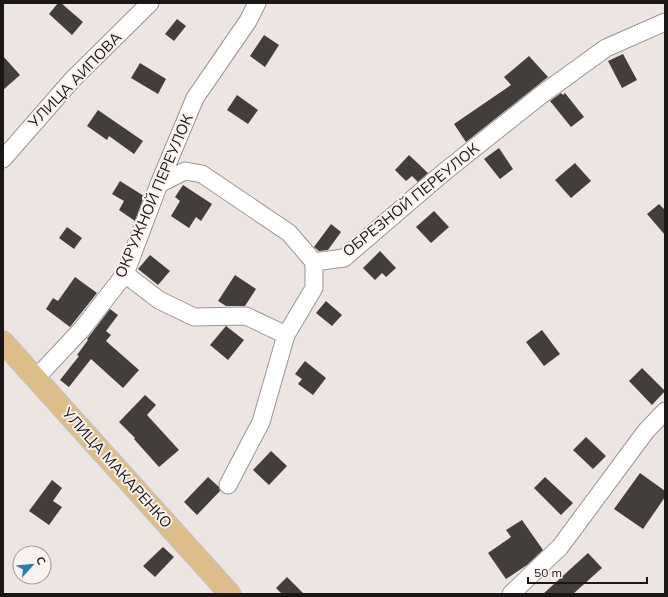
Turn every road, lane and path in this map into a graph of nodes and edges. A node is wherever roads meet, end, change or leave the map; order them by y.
1 (150, 3) edge
2 (257, 3) edge
3 (665, 22) edge
4 (3, 159) edge
5 (159, 184) junction
6 (314, 262) junction
7 (125, 274) junction
8 (286, 336) junction
9 (3, 342) edge
10 (36, 378) junction
11 (665, 411) edge
12 (228, 485) dead end
13 (230, 594) edge
14 (512, 594) edge

1 - 4 street, УЛИЦА АИПОВА
2 - 5 street, ОКРУЖНОЙ ПЕРЕУЛОК
3 - 6 street, ОБРЕЗНОЙ ПЕРЕУЛОК
5 - 6 street
5 - 7 street, ОКРУЖНОЙ ПЕРЕУЛОК
6 - 8 street
7 - 8 street
7 - 10 street, ОКРУЖНОЙ ПЕРЕУЛОК
8 - 12 street
9 - 10 main road, УЛИЦА МАКАРЕНКО
10 - 13 main road, УЛИЦА МАКАРЕНКО
11 - 14 street

